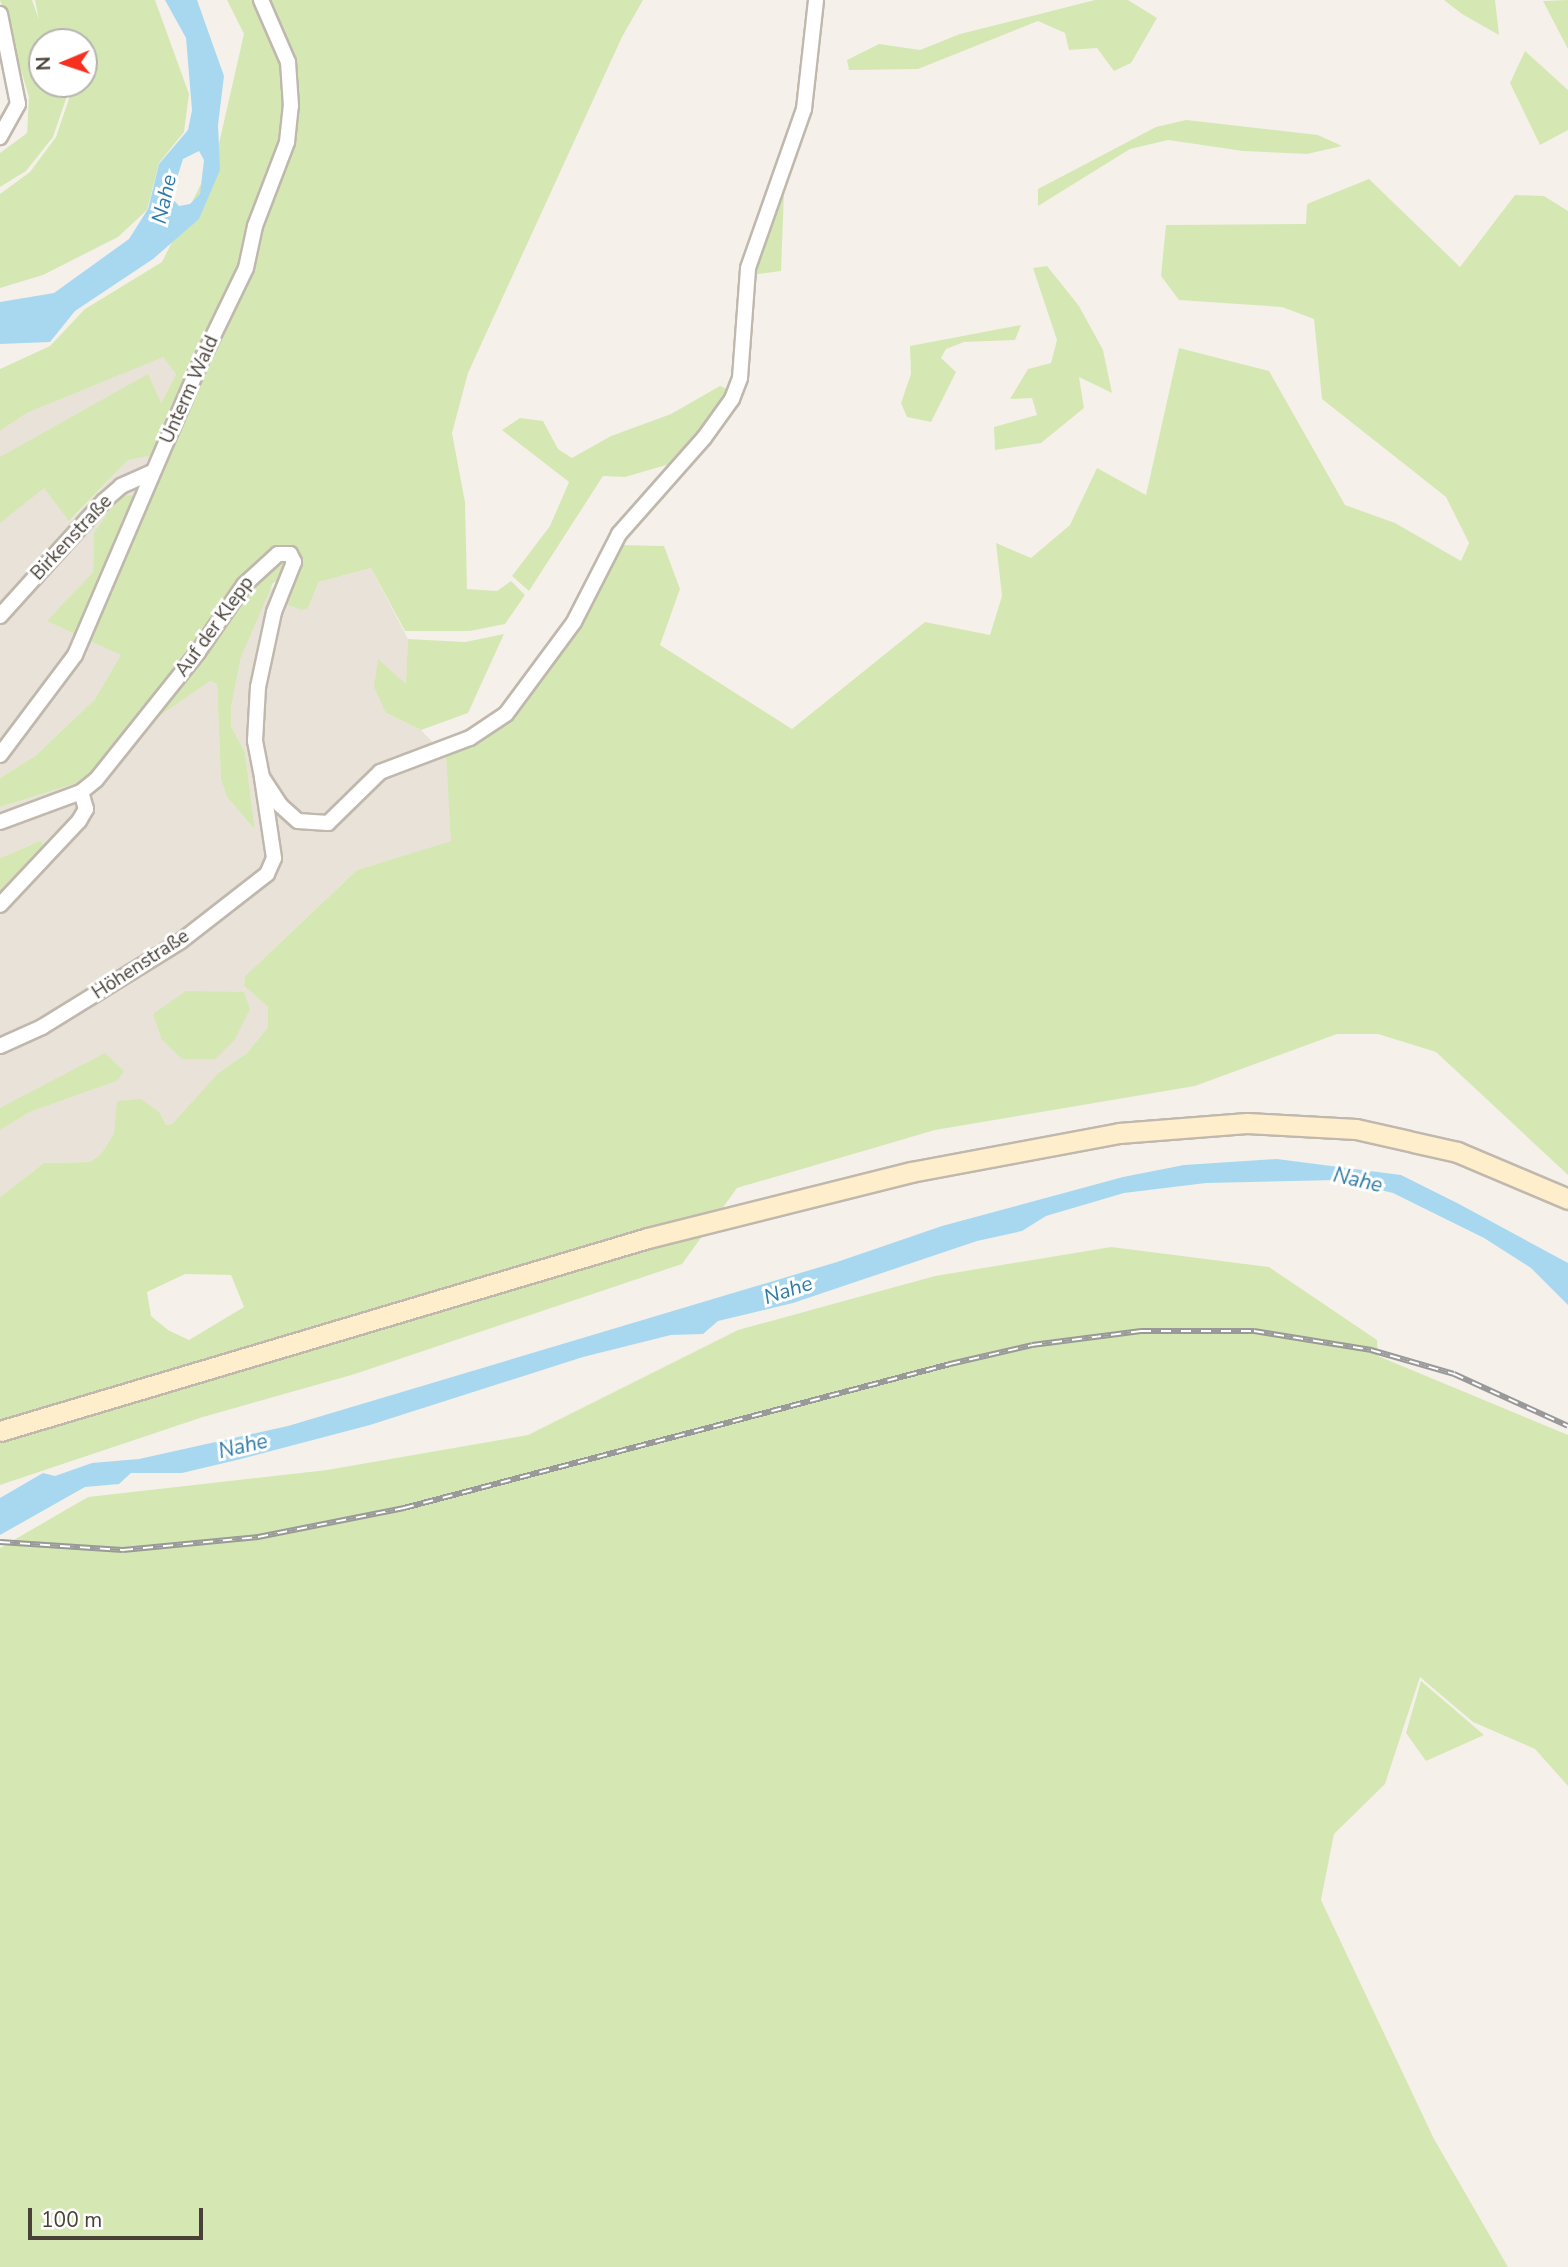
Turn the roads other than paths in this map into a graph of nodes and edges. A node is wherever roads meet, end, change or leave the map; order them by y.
1 (261, 0) edge
2 (816, 0) edge
3 (0, 14) edge
4 (0, 137) edge
5 (153, 472) junction
6 (0, 616) edge
7 (0, 755) edge
8 (262, 777) junction
9 (81, 792) junction
10 (0, 822) edge
11 (272, 868) joint
12 (0, 905) edge
13 (0, 1046) edge
14 (1568, 1199) edge
15 (0, 1431) edge

1 - 5 street, Unterm Wald
2 - 8 street, Auf der Klepp
3 - 4 street
5 - 6 street, Birkenstraße
5 - 7 street, Unterm Wald
8 - 9 street, Auf der Klepp
8 - 11 street, Auf der Klepp
9 - 10 street
9 - 12 street
11 - 13 street, Höhenstraße
14 - 15 main road

